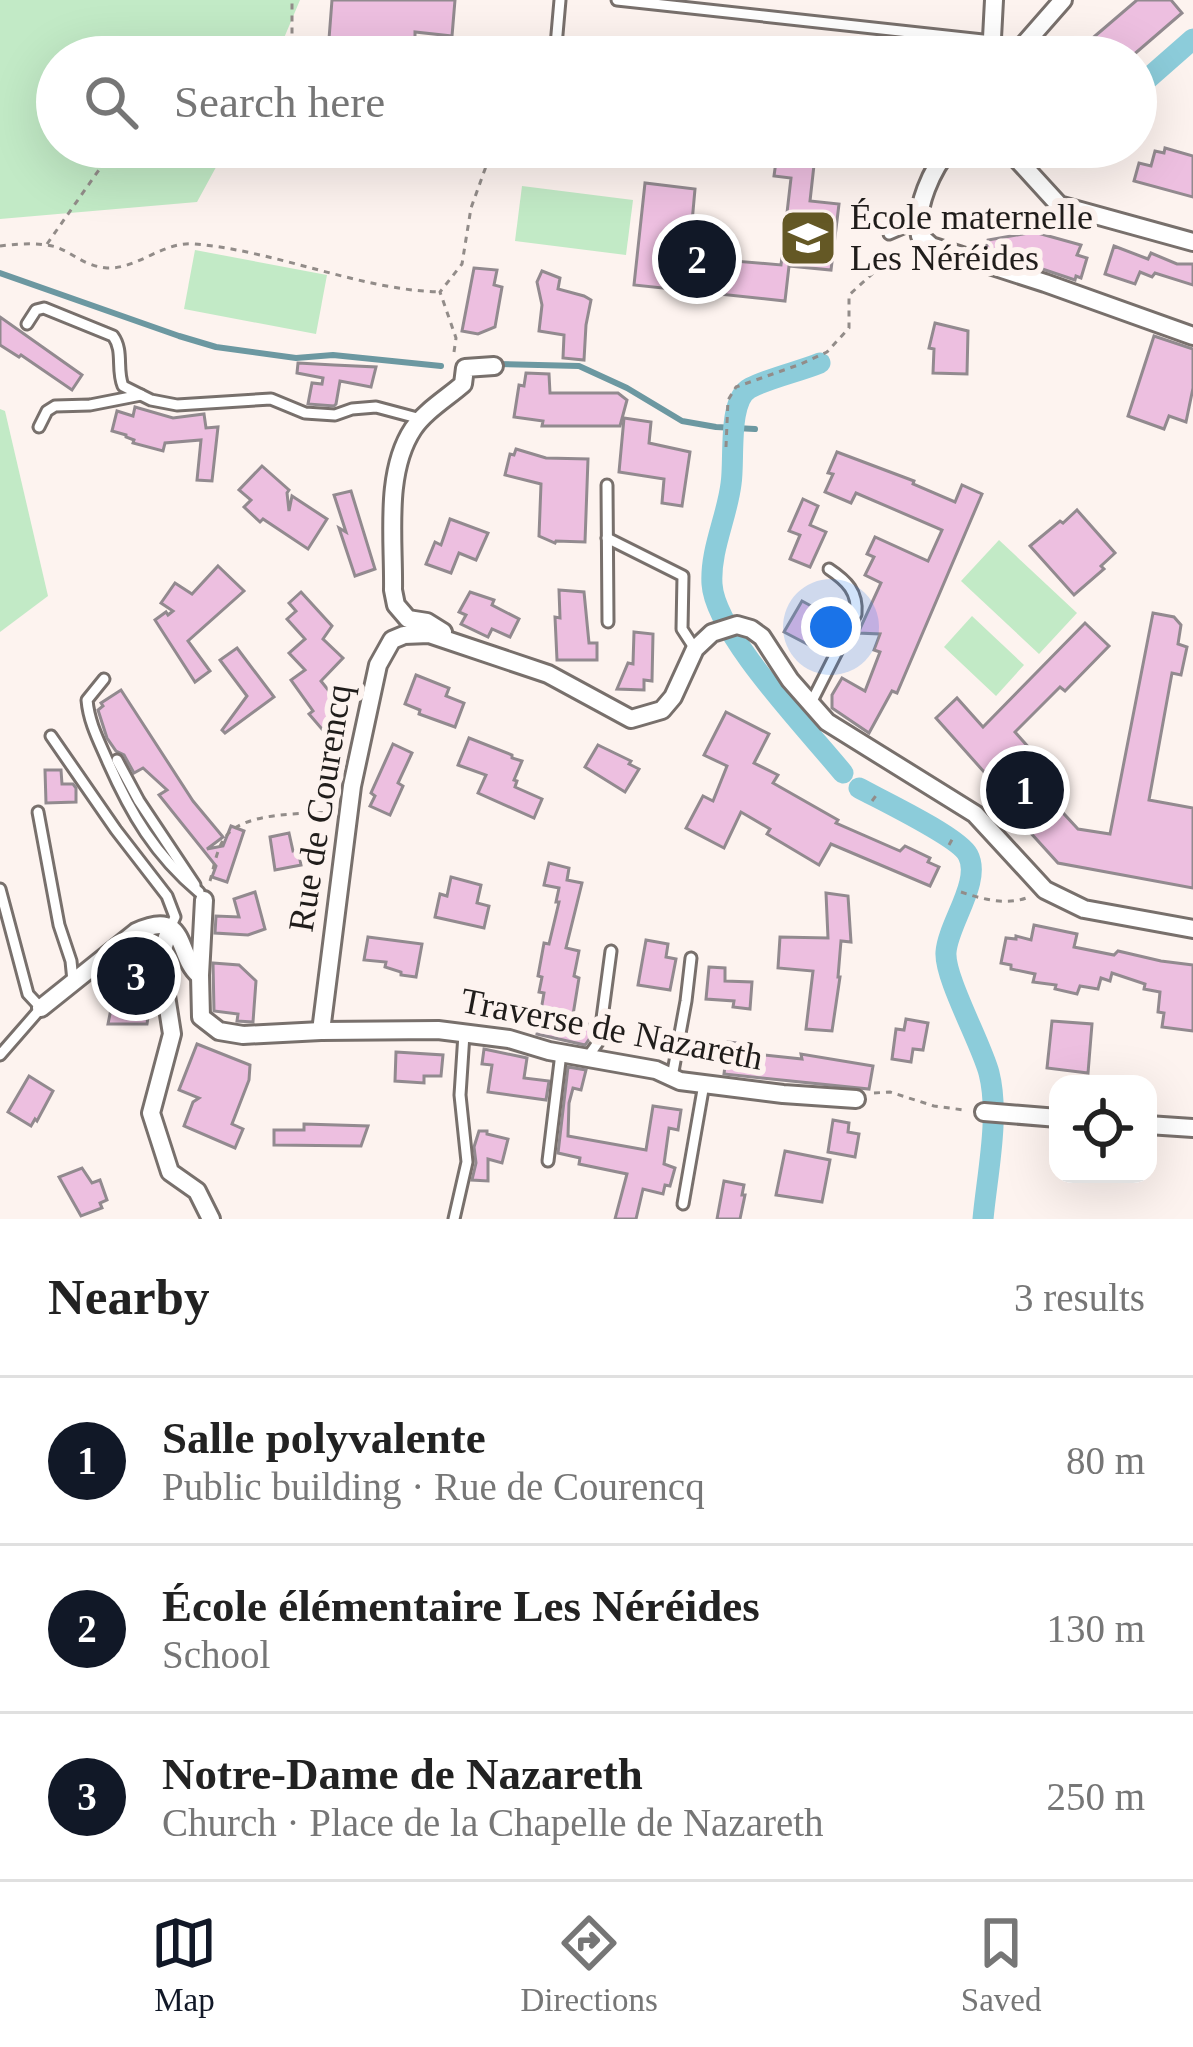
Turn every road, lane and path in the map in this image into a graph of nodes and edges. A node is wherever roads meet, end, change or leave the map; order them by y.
1 (292, 0) edge
2 (560, 0) edge
3 (616, 0) edge
4 (994, 0) edge
5 (1064, 0) edge
6 (292, 36) edge
7 (557, 36) edge
8 (892, 36) edge
9 (993, 36) edge
10 (1032, 36) edge
11 (100, 168) edge
12 (486, 168) edge
13 (936, 168) edge
14 (1025, 168) edge
15 (889, 234) dead end
16 (923, 235) junction
17 (1193, 242) edge
18 (0, 246) edge
19 (45, 247) junction
20 (440, 292) junction
21 (27, 324) dead end
22 (1193, 336) edge
23 (455, 349) dead end
24 (494, 366) dead end
25 (141, 395) junction
26 (421, 419) junction
27 (39, 427) dead end
28 (726, 447) dead end
29 (607, 485) dead end
30 (607, 538) junction
31 (829, 569) dead end
32 (608, 622) dead end
33 (445, 639) junction
34 (695, 649) junction
35 (104, 680) dead end
36 (810, 704) junction
37 (51, 736) dead end
38 (117, 760) dead end
39 (878, 793) dead end
40 (872, 801) dead end
41 (348, 811) junction
42 (38, 812) dead end
43 (954, 836) dead end
44 (950, 844) dead end
45 (0, 889) edge
46 (1045, 890) junction
47 (961, 892) dead end
48 (202, 896) junction
49 (170, 928) junction
50 (1193, 929) edge
51 (611, 951) dead end
52 (691, 958) dead end
53 (200, 975) junction
54 (73, 981) junction
55 (41, 1008) junction
56 (321, 1031) junction
57 (464, 1033) junction
58 (561, 1053) junction
59 (1, 1056) edge
60 (587, 1058) junction
61 (672, 1077) junction
62 (704, 1084) junction
63 (856, 1099) joint
64 (993, 1113) joint
65 (1049, 1117) edge
66 (1157, 1126) edge
67 (1193, 1128) edge
68 (548, 1161) dead end
69 (683, 1204) dead end
70 (211, 1219) edge
71 (454, 1219) edge

1 - 6 path
2 - 7 lane
3 - 8 lane
4 - 9 street
5 - 10 street
11 - 19 path
12 - 20 path
13 - 16 street
14 - 17 street
15 - 16 lane
16 - 22 street
16 - 28 path
18 - 19 path
19 - 20 path
20 - 23 path
21 - 25 lane
24 - 26 street
25 - 26 lane
25 - 27 lane
26 - 33 street
29 - 30 lane
30 - 32 lane
30 - 34 lane
31 - 36 lane
33 - 34 street, Rue de Courencq
33 - 41 street, Rue de Courencq
34 - 36 street, Rue de Courencq
35 - 48 lane
36 - 46 street, Rue de Courencq
37 - 49 lane
38 - 48 lane
39 - 40 path
41 - 48 path
41 - 56 street, Rue de Courencq
42 - 54 lane
43 - 44 path
45 - 55 lane
46 - 47 path
46 - 50 street, Rue de Courencq
48 - 53 street, Traverse de Nazareth
49 - 53 street
49 - 54 street
49 - 70 street
51 - 60 lane
52 - 61 lane
53 - 56 street, Traverse de Nazareth
54 - 55 street
55 - 59 lane
56 - 57 street, Traverse de Nazareth
57 - 58 street, Traverse de Nazareth
57 - 71 lane
58 - 60 street, Traverse de Nazareth
58 - 68 lane
60 - 61 street, Traverse de Nazareth
61 - 62 street, Traverse de Nazareth
62 - 63 street, Traverse de Nazareth
62 - 69 lane
63 - 64 path
64 - 65 street
66 - 67 street

